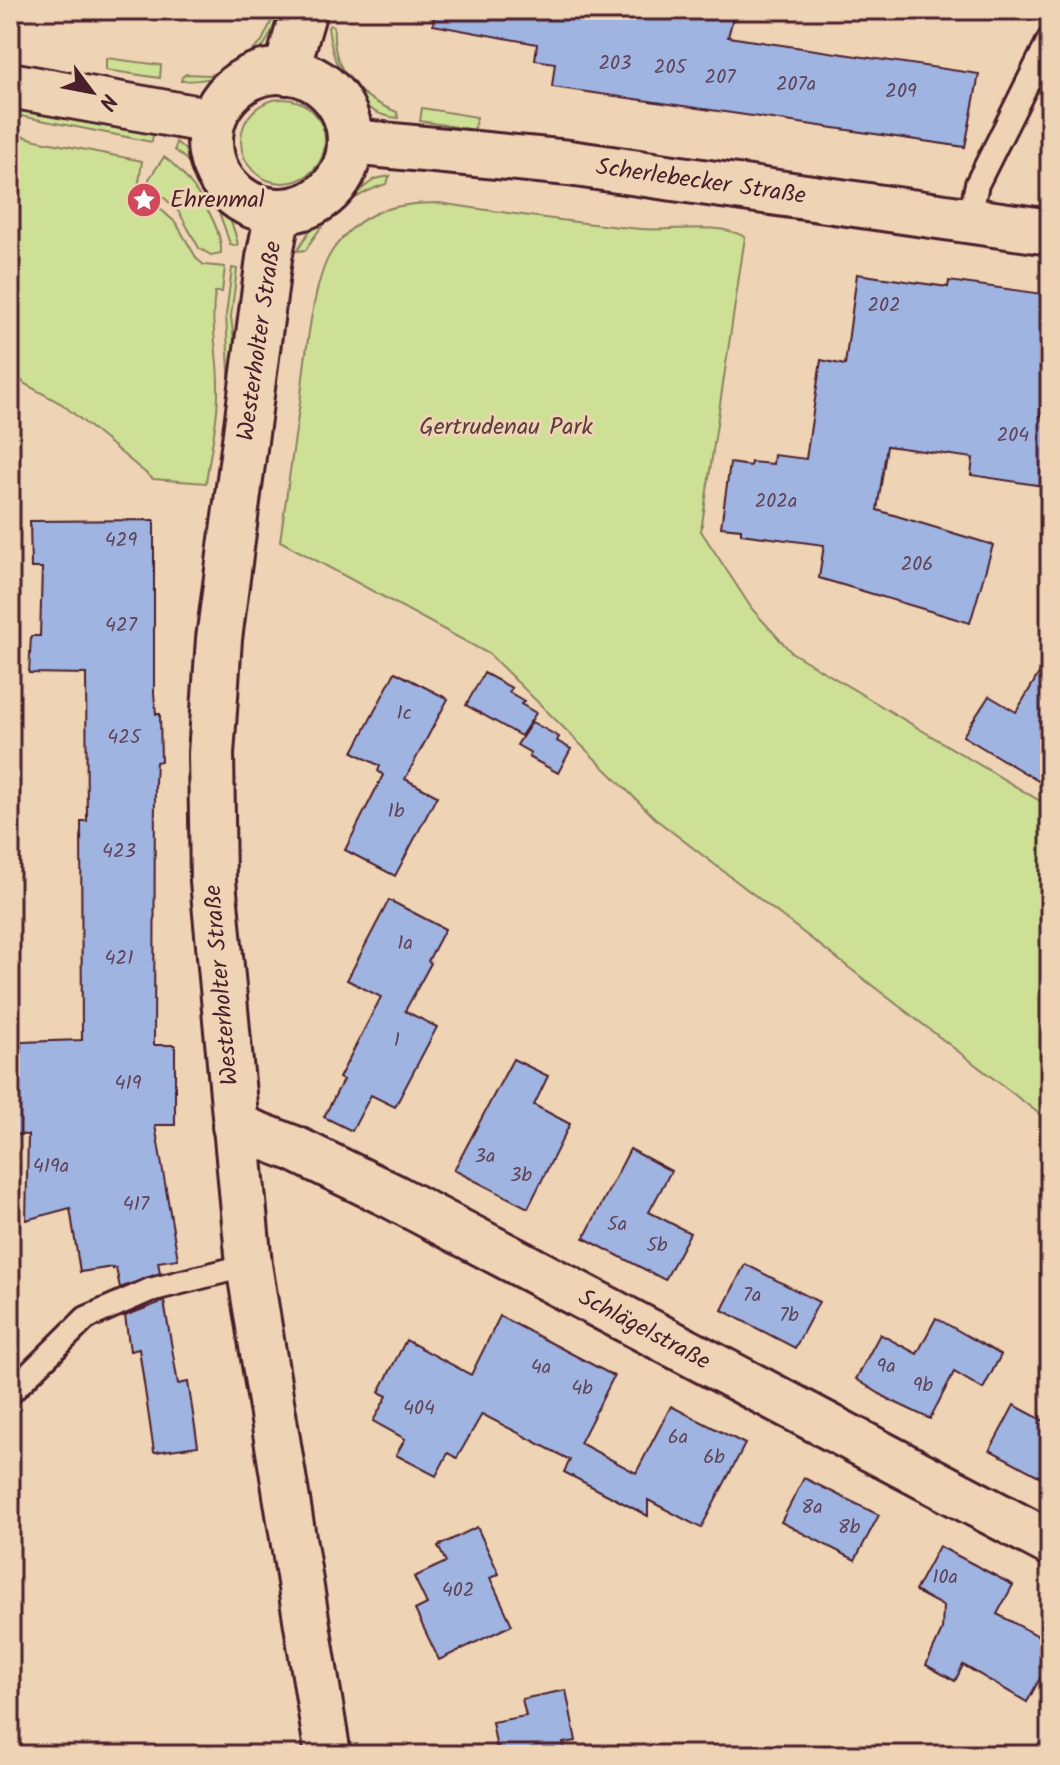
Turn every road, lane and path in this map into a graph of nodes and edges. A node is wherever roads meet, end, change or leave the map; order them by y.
1 (304, 10) edge
2 (1050, 38) edge
3 (286, 72) junction
4 (10, 85) edge
5 (211, 121) junction
6 (351, 142) junction
7 (278, 213) junction
8 (969, 221) junction
9 (1050, 232) edge
10 (235, 1126) junction
11 (249, 1265) junction
12 (10, 1393) edge
13 (1050, 1543) edge
14 (328, 1755) edge

1 - 3 street
2 - 8 lane
3 - 5 street
3 - 6 street
4 - 5 street
5 - 7 street, Westerholter Straße
6 - 7 street, Westerholter Straße
6 - 8 street, Scherlebecker Straße
7 - 10 street, Westerholter Straße
8 - 9 street, Scherlebecker Straße
10 - 11 street, Westerholter Straße
10 - 13 street, Schlägelstraße
11 - 12 lane
11 - 14 street, Westerholter Straße

